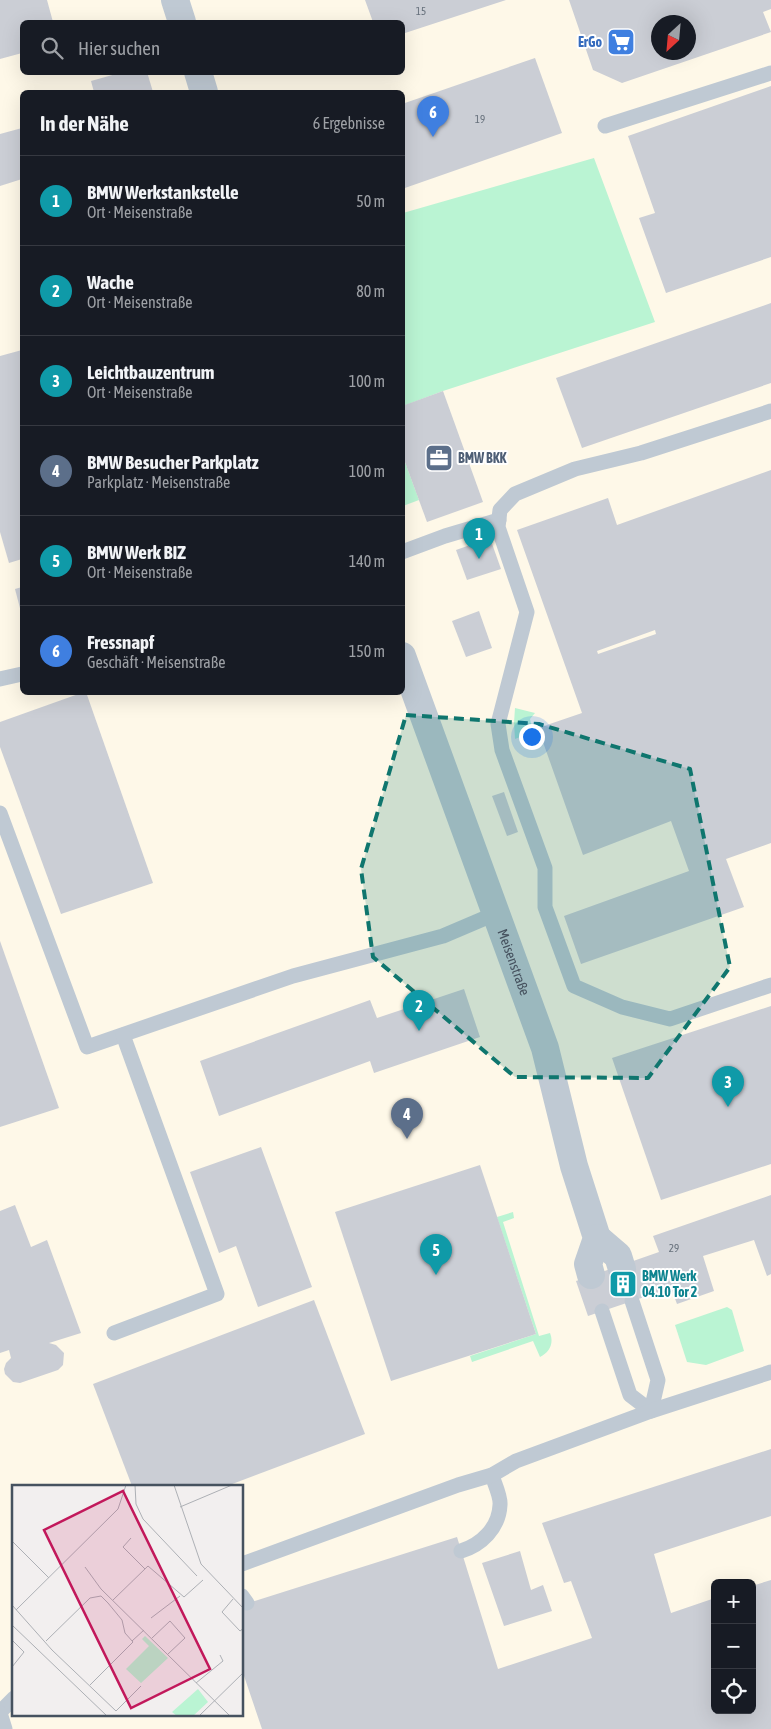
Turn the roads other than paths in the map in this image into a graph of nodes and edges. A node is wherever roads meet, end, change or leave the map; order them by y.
1 (175, 0) edge
2 (181, 20) edge
3 (771, 73) edge
4 (199, 75) edge
5 (203, 90) edge
6 (605, 126) dead end
7 (771, 411) edge
8 (499, 520) junction
9 (405, 551) edge
10 (405, 664) edge
11 (20, 674) edge
12 (0, 679) edge
13 (0, 813) edge
14 (497, 913) junction
15 (771, 985) edge
16 (123, 1035) junction
17 (597, 1238) junction
18 (622, 1269) dead end
19 (591, 1276) dead end
20 (632, 1301) dead end
21 (602, 1311) dead end
22 (114, 1333) dead end
23 (771, 1372) edge
24 (651, 1411) junction
25 (492, 1475) junction
26 (462, 1551) dead end
27 (244, 1563) edge
28 (12, 1700) edge
29 (0, 1712) edge
30 (5, 1729) edge

1 - 2 street
3 - 6 lane
4 - 5 street
7 - 8 lane
8 - 9 lane
8 - 15 lane
10 - 14 street, Meisenstraße
11 - 12 lane
13 - 16 lane
14 - 16 lane
14 - 17 street, Meisenstraße
16 - 22 lane
17 - 18 street
17 - 19 street
20 - 24 lane
21 - 24 lane
23 - 24 lane
24 - 25 lane
25 - 26 lane
25 - 27 lane
28 - 29 lane
29 - 30 lane

